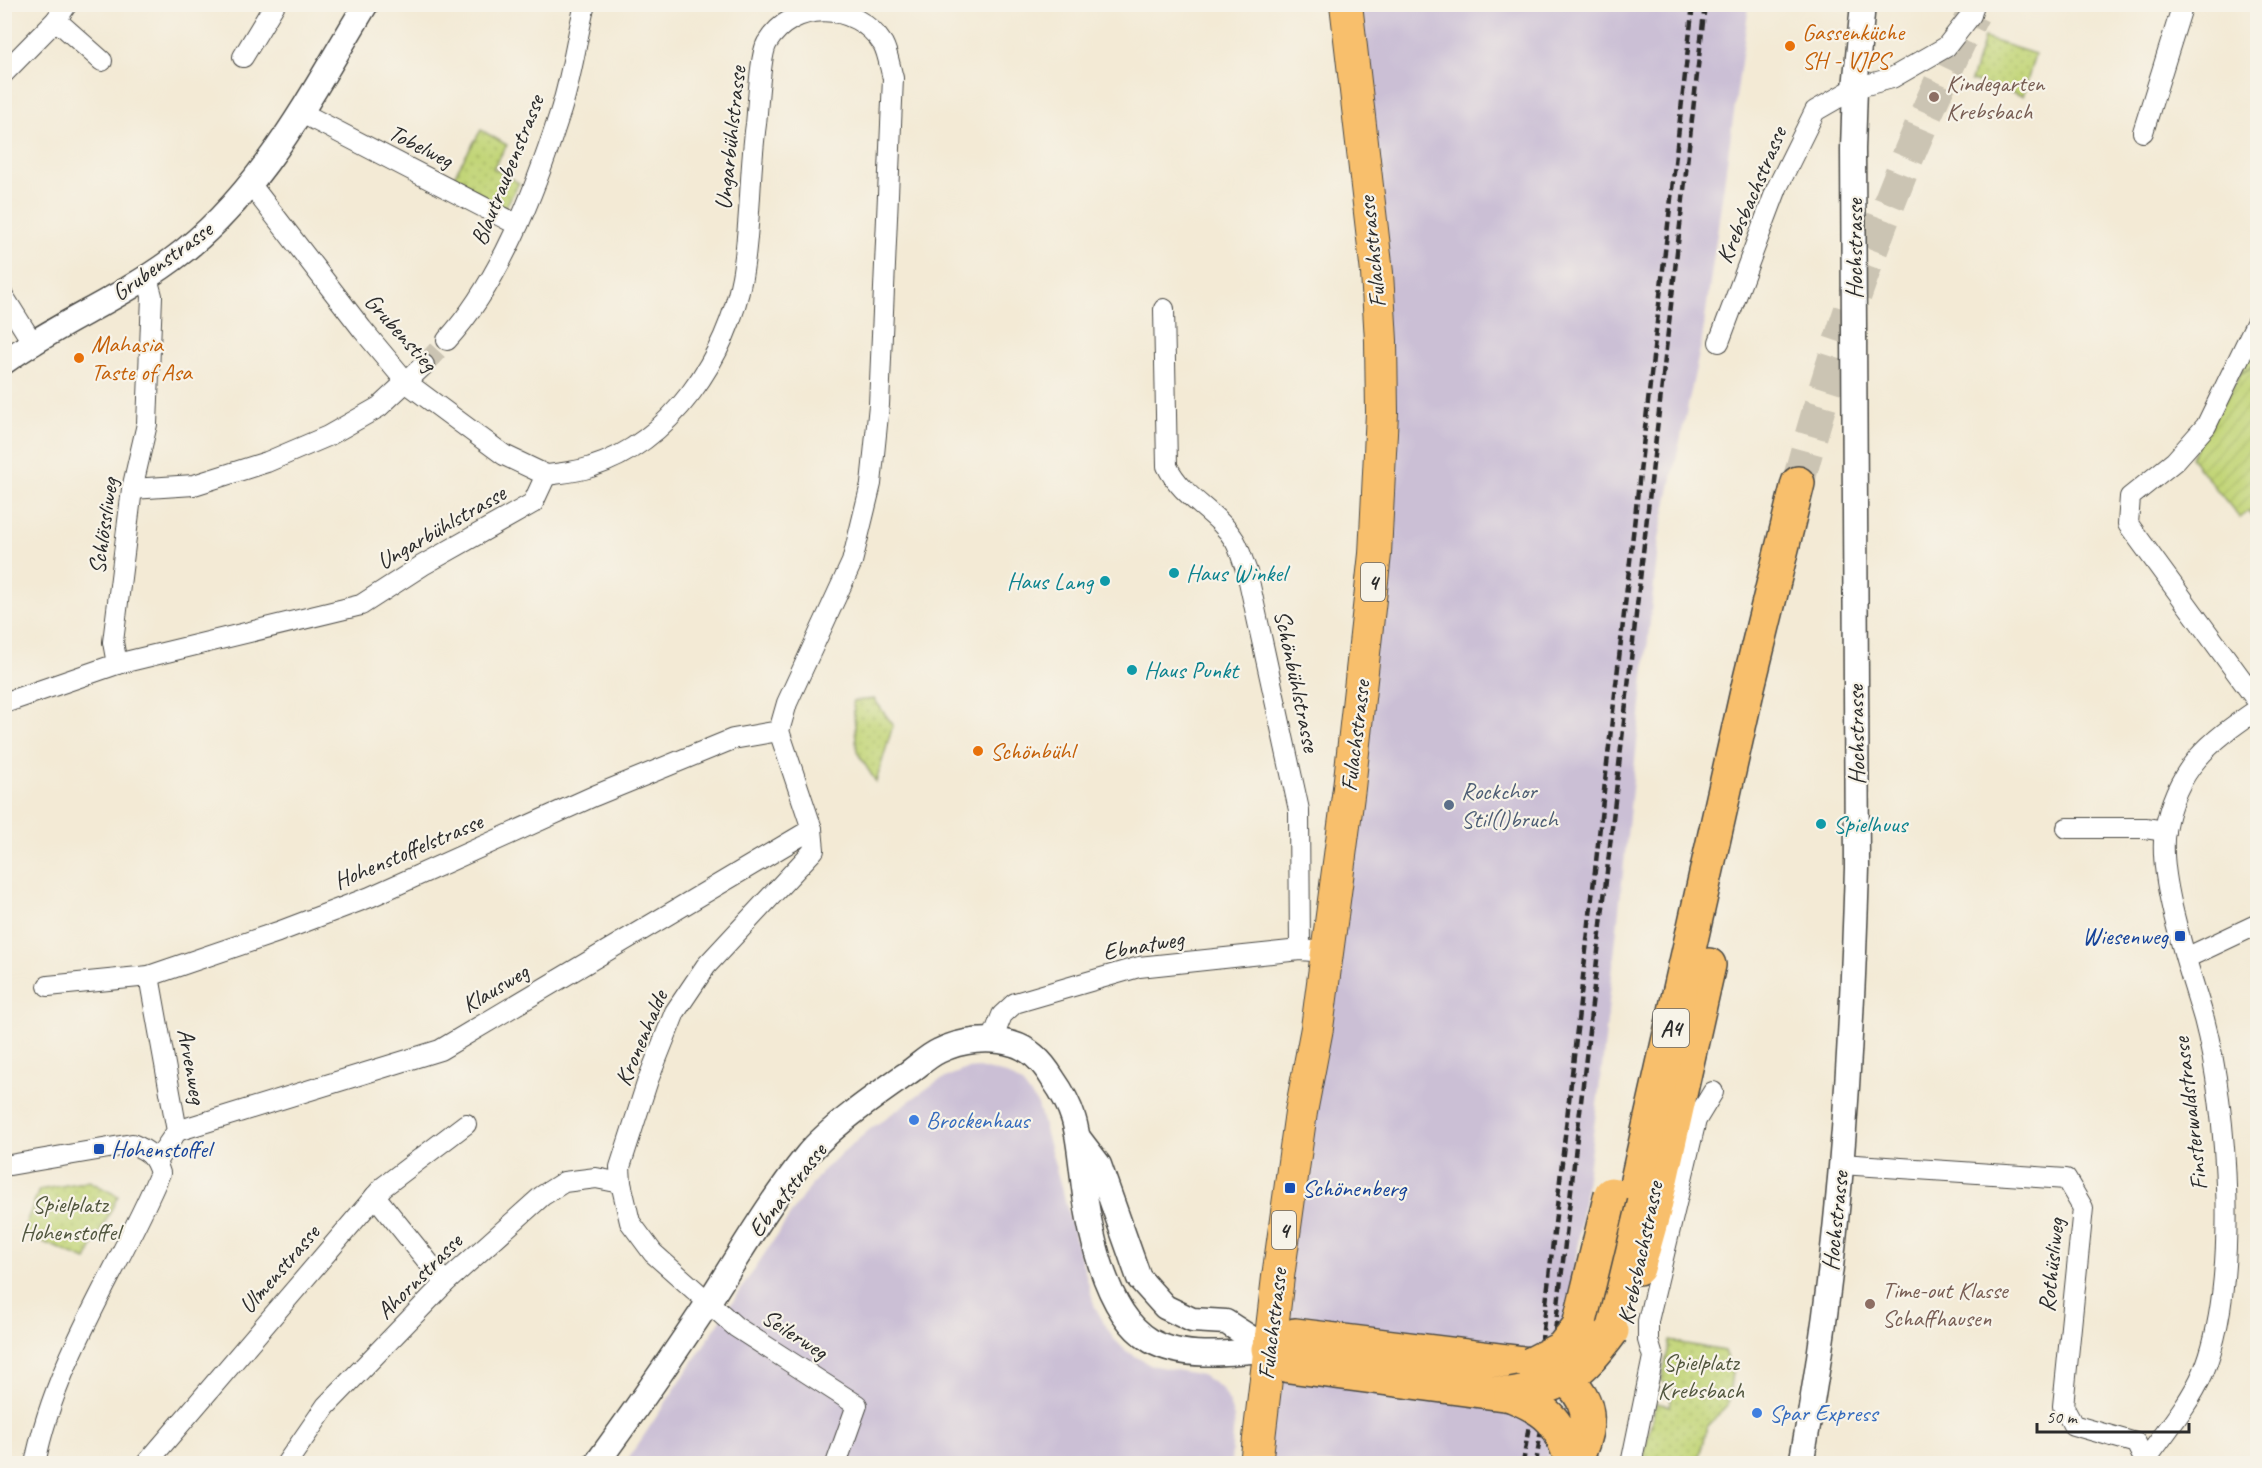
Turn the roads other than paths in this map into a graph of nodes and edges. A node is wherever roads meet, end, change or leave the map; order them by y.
1 (275, 4) edge
2 (366, 4) edge
3 (585, 4) edge
4 (1346, 4) edge
5 (1863, 4) edge
6 (1974, 4) edge
7 (2183, 4) edge
8 (61, 13) edge
9 (243, 57) dead end
10 (102, 61) dead end
11 (4, 73) edge
12 (1855, 88) junction
13 (300, 112) junction
14 (2143, 132) dead end
15 (251, 185) junction
16 (518, 225) junction
17 (147, 278) junction
18 (4, 297) edge
19 (1164, 309) dead end
20 (2258, 319) edge
21 (447, 340) tunnel mouth
22 (1719, 342) dead end
23 (34, 345) junction
24 (4, 362) edge
25 (424, 365) tunnel mouth
26 (407, 383) junction
27 (546, 476) junction
28 (1798, 483) tunnel mouth
29 (132, 489) junction
30 (117, 664) junction
31 (2258, 702) edge
32 (4, 703) edge
33 (2258, 708) edge
34 (1739, 725) junction
35 (779, 731) junction
36 (2067, 828) dead end
37 (812, 829) junction
38 (2165, 831) junction
39 (2258, 924) edge
40 (1313, 951) junction
41 (2186, 958) junction
42 (149, 976) junction
43 (48, 986) dead end
44 (992, 1040) junction
45 (1713, 1092) dead end
46 (466, 1124) dead end
47 (177, 1131) junction
48 (1080, 1140) junction
49 (156, 1160) junction
50 (1841, 1164) junction
51 (4, 1166) edge
52 (621, 1183) junction
53 (375, 1196) junction
54 (445, 1283) junction
55 (708, 1302) junction
56 (1603, 1331) dead end
57 (1284, 1350) junction
58 (1531, 1364) junction
59 (1566, 1378) junction
60 (1511, 1395) junction
61 (2144, 1462) edge
62 (34, 1464) edge
63 (146, 1464) edge
64 (286, 1464) edge
65 (596, 1464) edge
66 (836, 1464) edge
67 (1256, 1464) edge
68 (1573, 1464) edge
69 (1631, 1464) edge
70 (1801, 1464) edge

1 - 9 street
2 - 13 street, Grubenstrasse
3 - 16 street, Blautraubenstrasse
4 - 40 main road, Fulachstrasse / 4
5 - 12 street, Hochstrasse
6 - 12 street, Krebsbachstrasse
7 - 14 street
8 - 10 street
8 - 11 street
12 - 22 street, Krebsbachstrasse
12 - 50 street, Hochstrasse
13 - 15 street, Grubenstrasse
13 - 16 street, Tobelweg
15 - 17 street, Grubenstrasse
15 - 26 street, Grubenstieg
16 - 21 street, Blautraubenstrasse
17 - 23 street, Grubenstrasse
17 - 29 street, Schlössliweg
18 - 23 street
19 - 40 street, Schönbühlstrasse
20 - 31 street
23 - 24 street, Grubenstrasse
25 - 26 street
26 - 27 street, Grubenstieg
26 - 29 street
27 - 30 street, Ungarbühlstrasse
27 - 35 street, Ungarbühlstrasse
28 - 34 highway, A4
29 - 30 street, Schlössliweg
30 - 32 street
33 - 38 street, Finsterwaldstrasse
34 - 56 highway, A4
34 - 58 highway, bridge
34 - 59 highway, bridge
35 - 37 street, Kronenhalde
35 - 42 street, Hohenstoffelstrasse
36 - 38 street
37 - 47 street, Klausweg
37 - 52 street, Kronenhalde
38 - 41 street, Finsterwaldstrasse
39 - 41 street
40 - 44 street, Ebnatweg
40 - 57 main road, Fulachstrasse / 4
41 - 61 street, Finsterwaldstrasse
42 - 43 street, Hohenstoffelstrasse
42 - 47 street, Arvenweg
44 - 48 street, Ebnatstrasse
44 - 55 street, Ebnatstrasse
45 - 69 street, Krebsbachstrasse
46 - 53 street, Ulmenstrasse
47 - 49 street, Arvenweg
48 - 57 street, Ebnatstrasse
48 - 57 street, Ebnatstrasse
49 - 51 street
49 - 62 street
50 - 61 street, Rothüsliweg
50 - 70 street, Hochstrasse
52 - 54 street, Ahornstrasse
52 - 55 street, Kronenhalde
53 - 54 street
53 - 63 street, Ulmenstrasse
54 - 64 street, Ahornstrasse
55 - 65 street, Ebnatstrasse
55 - 66 street, Seilerweg
57 - 58 highway
57 - 60 highway
57 - 67 main road, Fulachstrasse / 4
58 - 59 highway, bridge
59 - 60 highway, bridge
59 - 68 highway, bridge
60 - 68 highway, bridge

